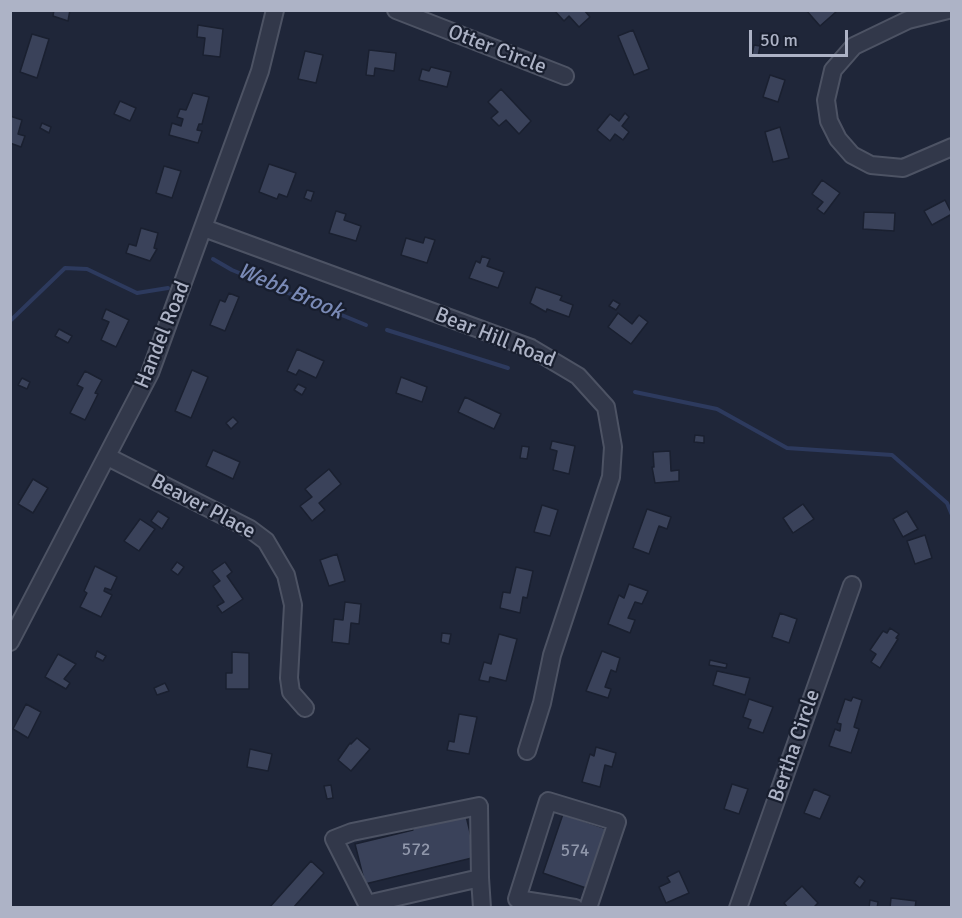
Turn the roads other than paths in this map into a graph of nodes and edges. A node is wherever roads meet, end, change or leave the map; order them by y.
1 (275, 10) edge
2 (396, 10) edge
3 (948, 10) edge
4 (565, 76) dead end
5 (951, 147) edge
6 (204, 228) junction
7 (108, 457) junction
8 (852, 585) dead end
9 (10, 642) edge
10 (305, 708) dead end
11 (526, 751) dead end
12 (480, 878) junction
13 (367, 906) edge
14 (482, 908) edge
15 (575, 908) edge
16 (588, 908) edge
17 (738, 908) edge

1 - 6 street, Handel Road
2 - 4 street, Otter Circle
3 - 5 street
6 - 7 street, Handel Road
6 - 11 street, Bear Hill Road
7 - 9 street, Handel Road
7 - 10 street, Beaver Place
8 - 17 street, Bertha Circle
12 - 13 street
12 - 13 street
12 - 14 street
15 - 16 street

